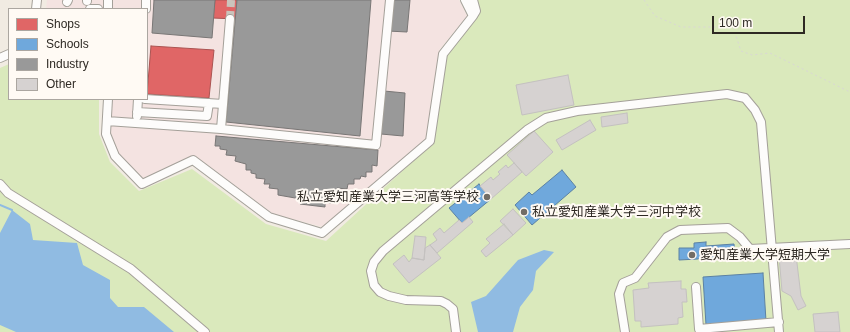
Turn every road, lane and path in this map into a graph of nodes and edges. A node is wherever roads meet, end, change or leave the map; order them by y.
1 (390, 0) edge
2 (464, 0) edge
3 (473, 0) edge
4 (644, 0) edge
5 (473, 16) junction
6 (230, 19) tunnel mouth
7 (850, 92) edge
8 (148, 99) edge
9 (108, 100) edge
10 (138, 100) edge
11 (209, 103) junction
12 (223, 104) junction
13 (137, 112) junction
14 (107, 121) junction
15 (136, 123) junction
16 (221, 129) junction
17 (0, 184) edge
18 (850, 244) edge
19 (772, 249) junction
20 (696, 287) dead end
21 (779, 322) junction
22 (205, 332) edge
23 (456, 332) edge
24 (625, 332) edge
25 (779, 332) edge

1 - 16 street
2 - 5 street
3 - 5 street
4 - 7 path
5 - 14 street
6 - 12 street
8 - 11 street
9 - 14 street
10 - 13 street
11 - 12 street
11 - 13 street
12 - 16 street
13 - 15 street
14 - 15 street
15 - 16 street
17 - 22 street
18 - 19 street
19 - 21 street
19 - 23 street
19 - 24 street
20 - 21 street
21 - 25 street

